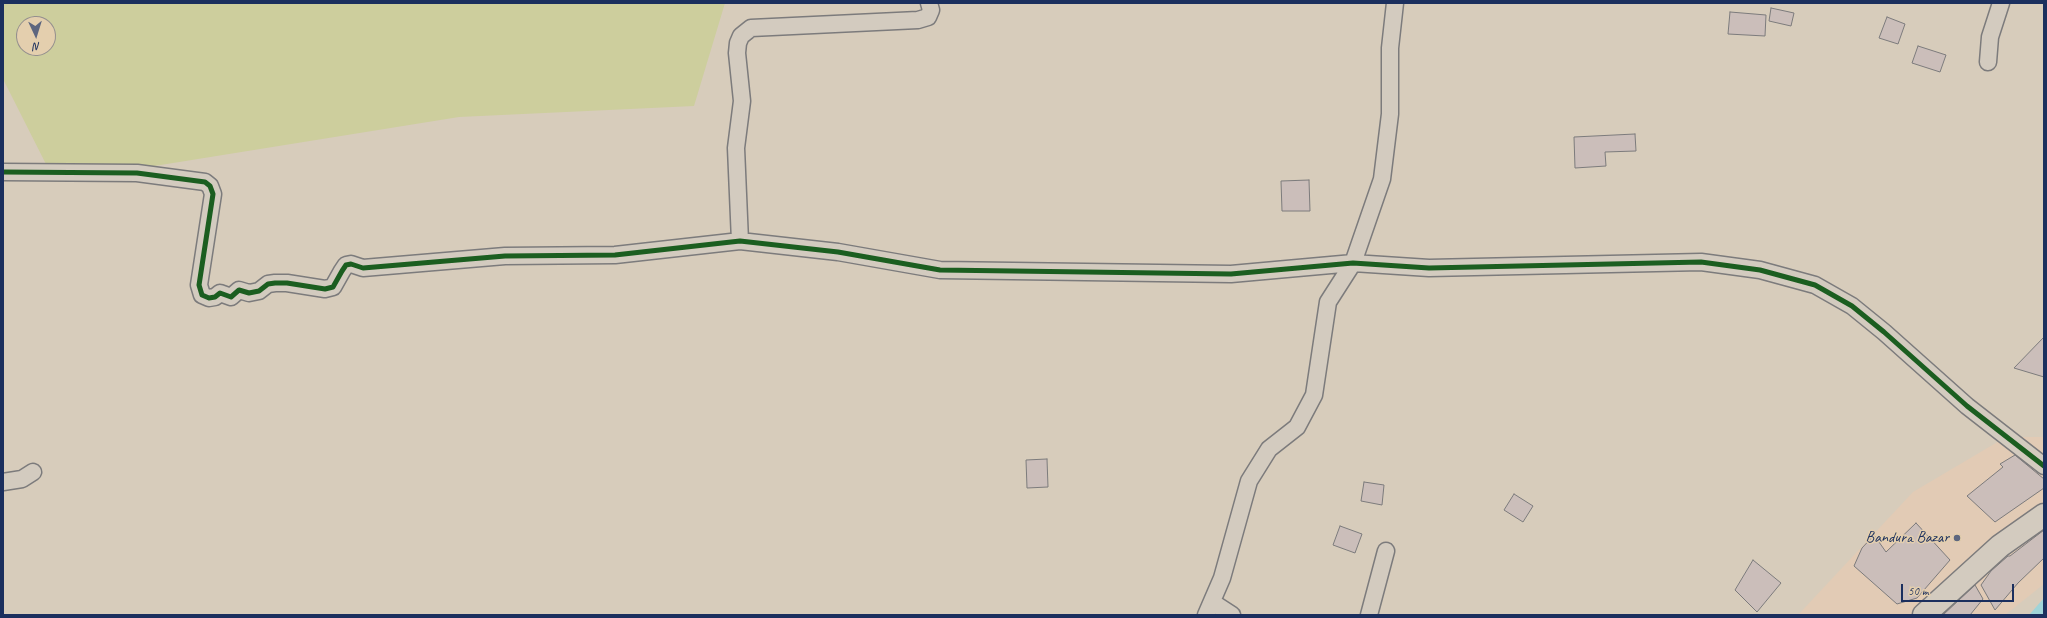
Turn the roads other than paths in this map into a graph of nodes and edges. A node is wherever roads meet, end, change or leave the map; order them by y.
1 (929, 3) edge
2 (1395, 3) edge
3 (2001, 3) edge
4 (1988, 62) dead end
5 (3, 172) edge
6 (740, 241) junction
7 (1353, 263) junction
8 (2044, 466) edge
9 (33, 472) dead end
10 (3, 482) edge
11 (2044, 515) edge
12 (1386, 551) dead end
13 (1209, 609) edge
14 (1232, 615) edge
15 (1369, 615) edge
16 (1924, 615) edge

1 - 6 street
2 - 7 street
3 - 4 street
5 - 6 street
6 - 7 street
7 - 8 street
7 - 13 street
9 - 10 street
11 - 16 street
12 - 15 street
13 - 14 street

